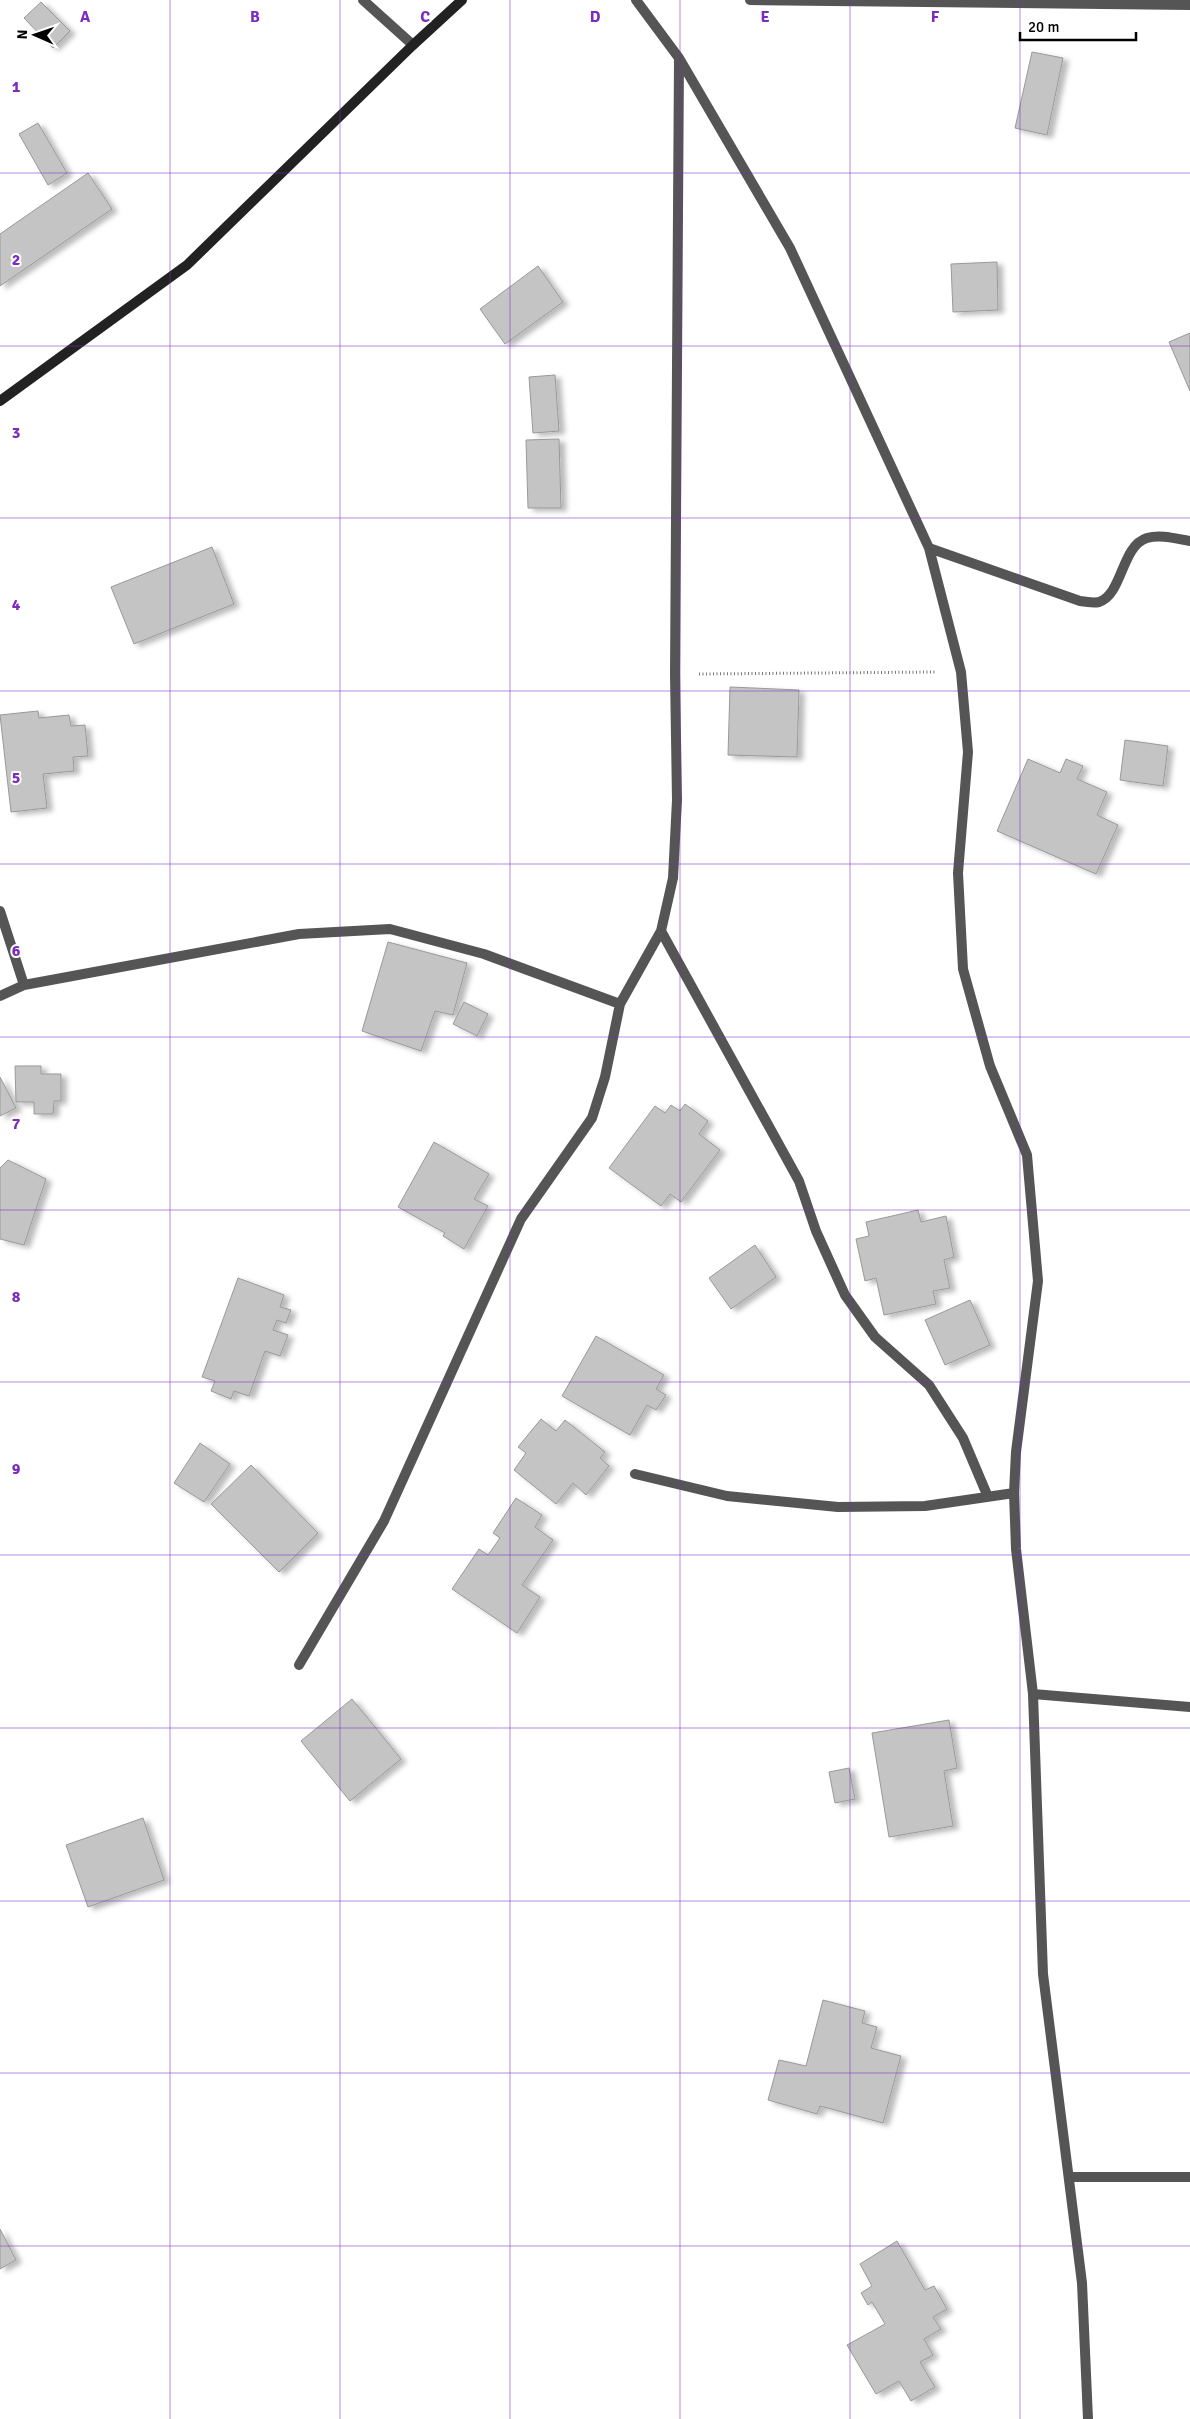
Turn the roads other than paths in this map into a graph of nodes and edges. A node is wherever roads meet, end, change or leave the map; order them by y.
1 (363, 0) edge
2 (462, 0) edge
3 (636, 0) edge
4 (750, 0) edge
5 (1190, 5) edge
6 (412, 45) junction
7 (679, 58) junction
8 (0, 402) edge
9 (1190, 542) edge
10 (929, 548) junction
11 (0, 911) edge
12 (661, 931) junction
13 (24, 985) junction
14 (0, 996) edge
15 (620, 1004) junction
16 (634, 1474) dead end
17 (1014, 1494) junction
18 (988, 1497) junction
19 (299, 1665) dead end
20 (1033, 1694) junction
21 (1190, 1707) edge
22 (1190, 2177) edge
23 (1069, 2178) junction
24 (1088, 2419) edge

1 - 6 street
2 - 6 street
3 - 7 street
4 - 5 street
6 - 8 street
7 - 10 street
7 - 12 street
9 - 10 street
10 - 17 street
11 - 13 street
12 - 15 street
12 - 18 street
13 - 14 street
13 - 15 street
15 - 19 street
16 - 18 street
17 - 18 street
17 - 20 street
20 - 21 street
20 - 23 street
22 - 23 street
23 - 24 street

